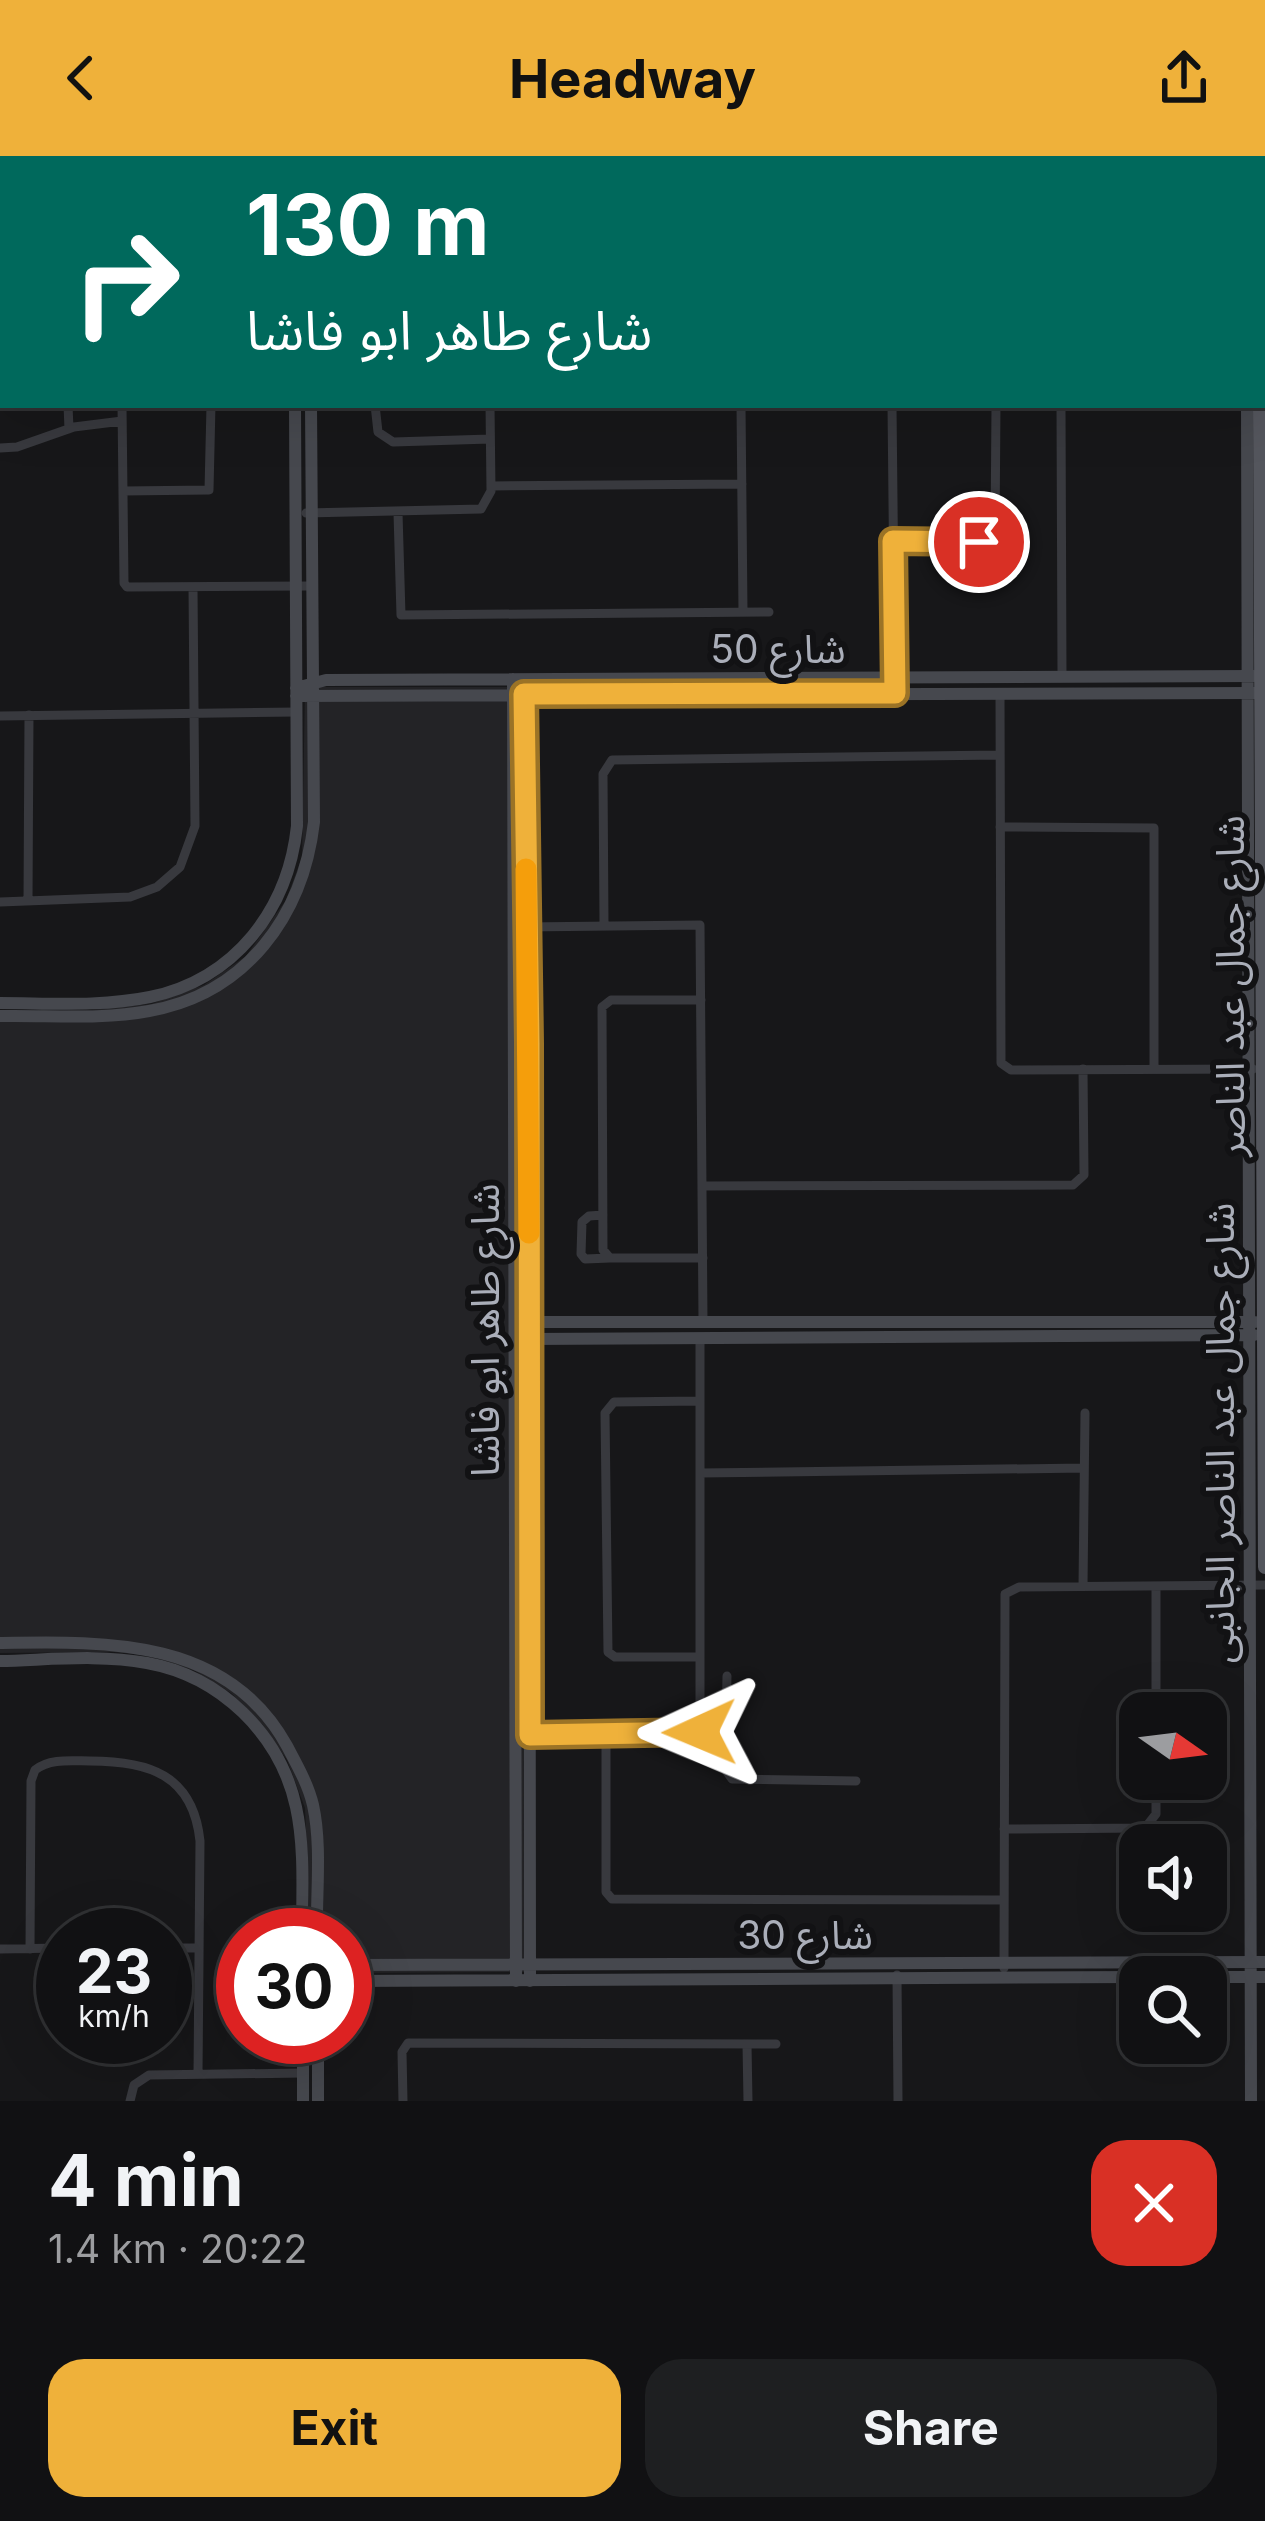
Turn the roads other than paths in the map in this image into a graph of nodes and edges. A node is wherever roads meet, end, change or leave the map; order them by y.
1 (68, 408) edge
2 (122, 408) edge
3 (211, 408) edge
4 (295, 408) edge
5 (311, 408) edge
6 (376, 408) edge
7 (490, 408) edge
8 (741, 408) edge
9 (892, 408) edge
10 (996, 408) edge
11 (1061, 408) edge
12 (1247, 408) edge
13 (1260, 408) edge
14 (122, 421) junction
15 (68, 429) junction
16 (490, 439) junction
17 (0, 448) edge
18 (742, 484) junction
19 (491, 486) junction
20 (123, 491) junction
21 (311, 513) junction
22 (398, 513) junction
23 (294, 514) junction
24 (1263, 516) edge
25 (996, 530) junction
26 (893, 541) junction
27 (979, 542) junction
28 (1263, 576) edge
29 (294, 586) junction
30 (312, 586) junction
31 (193, 587) junction
32 (743, 612) junction
33 (769, 612) dead end
34 (1062, 676) junction
35 (1255, 676) junction
36 (895, 677) junction
37 (518, 687) junction
38 (314, 689) junction
39 (296, 692) junction
40 (895, 693) junction
41 (1000, 693) junction
42 (1256, 693) junction
43 (297, 712) junction
44 (195, 713) junction
45 (29, 715) junction
46 (0, 716) edge
47 (1000, 755) junction
48 (1000, 827) junction
49 (28, 901) junction
50 (0, 902) edge
51 (604, 925) junction
52 (520, 927) junction
53 (701, 1000) junction
54 (0, 1004) edge
55 (110, 1008) junction
56 (0, 1016) edge
57 (1255, 1069) junction
58 (1083, 1070) junction
59 (1154, 1070) junction
60 (1263, 1132) edge
61 (702, 1186) junction
62 (1264, 1202) edge
63 (603, 1215) junction
64 (610, 1258) junction
65 (703, 1258) junction
66 (530, 1322) junction
67 (703, 1322) junction
68 (1256, 1329) edge
69 (700, 1338) junction
70 (530, 1340) junction
71 (700, 1401) junction
72 (1085, 1413) dead end
73 (1084, 1468) junction
74 (700, 1473) junction
75 (1265, 1567) edge
76 (1249, 1585) junction
77 (1265, 1585) edge
78 (1083, 1586) junction
79 (1156, 1586) junction
80 (0, 1643) edge
81 (700, 1657) junction
82 (0, 1661) edge
83 (727, 1676) dead end
84 (1156, 1692) edge
85 (700, 1706) junction
86 (726, 1706) junction
87 (700, 1732) junction
88 (726, 1732) junction
89 (606, 1734) junction
90 (523, 1736) junction
91 (856, 1781) dead end
92 (1156, 1800) edge
93 (1004, 1829) junction
94 (1004, 1900) junction
95 (308, 1908) edge
96 (311, 1908) edge
97 (192, 1948) edge
98 (199, 1948) junction
99 (0, 1949) edge
100 (30, 1949) junction
101 (36, 1949) edge
102 (1258, 1962) edge
103 (897, 1963) junction
104 (372, 1965) edge
105 (523, 1965) junction
106 (1004, 1970) junction
107 (1119, 1976) edge
108 (1227, 1977) edge
109 (1258, 1977) edge
110 (897, 1978) junction
111 (372, 1981) edge
112 (523, 1981) junction
113 (747, 2044) junction
114 (776, 2044) dead end
115 (303, 2064) edge
116 (318, 2064) edge
117 (303, 2073) junction
118 (198, 2074) junction
119 (130, 2101) edge
120 (302, 2101) edge
121 (318, 2101) edge
122 (403, 2101) edge
123 (748, 2101) edge
124 (898, 2101) edge
125 (1251, 2101) edge

1 - 15 street
2 - 14 street
3 - 20 street
4 - 23 street
5 - 21 street
6 - 16 street
7 - 16 street
8 - 18 street
9 - 26 street
10 - 25 street
11 - 34 street
12 - 35 street
13 - 24 main road, شارع جمال عبد الناصر
14 - 15 street
14 - 20 street
15 - 17 street
16 - 19 street
18 - 19 street
18 - 32 street
19 - 22 street
20 - 31 street
21 - 22 street
21 - 23 street
21 - 30 street
22 - 32 street
23 - 29 street
24 - 28 main road, شارع جمال عبد الناصر
25 - 27 street
25 - 27 street
26 - 27 street
26 - 36 street
28 - 35 main road, شارع جمال عبد الناصر
29 - 30 street
29 - 31 street
29 - 39 street
30 - 38 street
31 - 44 street
32 - 33 street
34 - 35 street, شارع 50
34 - 36 street, شارع 50
35 - 42 main road, شارع جمال عبد الناصر
36 - 37 street, شارع 50
36 - 40 street
37 - 38 street, شارع 50
37 - 40 street, شارع 50
37 - 52 street, شارع طاهر ابو فاشا
38 - 39 street, شارع 50
38 - 55 street
39 - 43 street
40 - 41 street, شارع 50
41 - 42 street, شارع 50
41 - 47 street
42 - 57 main road, شارع جمال عبد الناصر
43 - 44 street
43 - 55 street
44 - 45 street
44 - 49 street
45 - 46 street
45 - 49 street
47 - 48 street
47 - 51 street
48 - 58 street
48 - 59 street
49 - 50 street
51 - 52 street
51 - 53 street
52 - 66 street, شارع طاهر ابو فاشا
52 - 90 street, شارع طاهر ابو فاشا
53 - 61 street
53 - 63 street
54 - 55 street
55 - 56 street
57 - 59 street
57 - 60 main road, شارع جمال عبد الناصر
57 - 68 street, شارع جمال عبد الناصر الجانبى
58 - 59 street
58 - 61 street
60 - 62 main road, شارع جمال عبد الناصر
61 - 65 street
62 - 68 main road, شارع جمال عبد الناصر
63 - 64 street
63 - 64 street
64 - 65 street
65 - 67 street
66 - 67 street
66 - 70 street, شارع طاهر ابو فاشا
67 - 68 street
68 - 69 street
68 - 75 main road, شارع جمال عبد الناصر
68 - 76 street, شارع جمال عبد الناصر الجانبى
69 - 70 street
69 - 71 street
70 - 90 street, شارع طاهر ابو فاشا
71 - 74 street
71 - 81 street
72 - 73 street
73 - 74 street
73 - 78 street
74 - 81 street
76 - 77 street
76 - 79 street
76 - 102 street, شارع جمال عبد الناصر الجانبى
78 - 79 street
78 - 93 street
79 - 84 street
80 - 96 street
81 - 85 street
82 - 95 street
83 - 86 street
85 - 86 street
85 - 87 street
86 - 88 street
87 - 88 street
87 - 89 street
88 - 91 street
89 - 90 street
89 - 94 street
90 - 105 street, شارع طاهر ابو فاشا
92 - 93 street
93 - 94 street
94 - 106 street
97 - 98 street
98 - 100 street
98 - 118 street
99 - 100 street
100 - 101 street
102 - 106 street, شارع 30
102 - 109 street, شارع جمال عبد الناصر الجانبى
103 - 105 street, شارع 30
103 - 106 street, شارع 30
103 - 110 street
104 - 105 street, شارع 30
105 - 112 street, شارع طاهر ابو فاشا
106 - 107 street, شارع 30
106 - 110 street, شارع 30
108 - 109 street
109 - 125 street, شارع جمال عبد الناصر الجانبى
110 - 112 street, شارع 30
110 - 124 street
111 - 112 street, شارع 30
113 - 114 street
113 - 122 street
113 - 123 street
115 - 117 street
116 - 121 street
117 - 118 street
117 - 120 street
118 - 119 street

